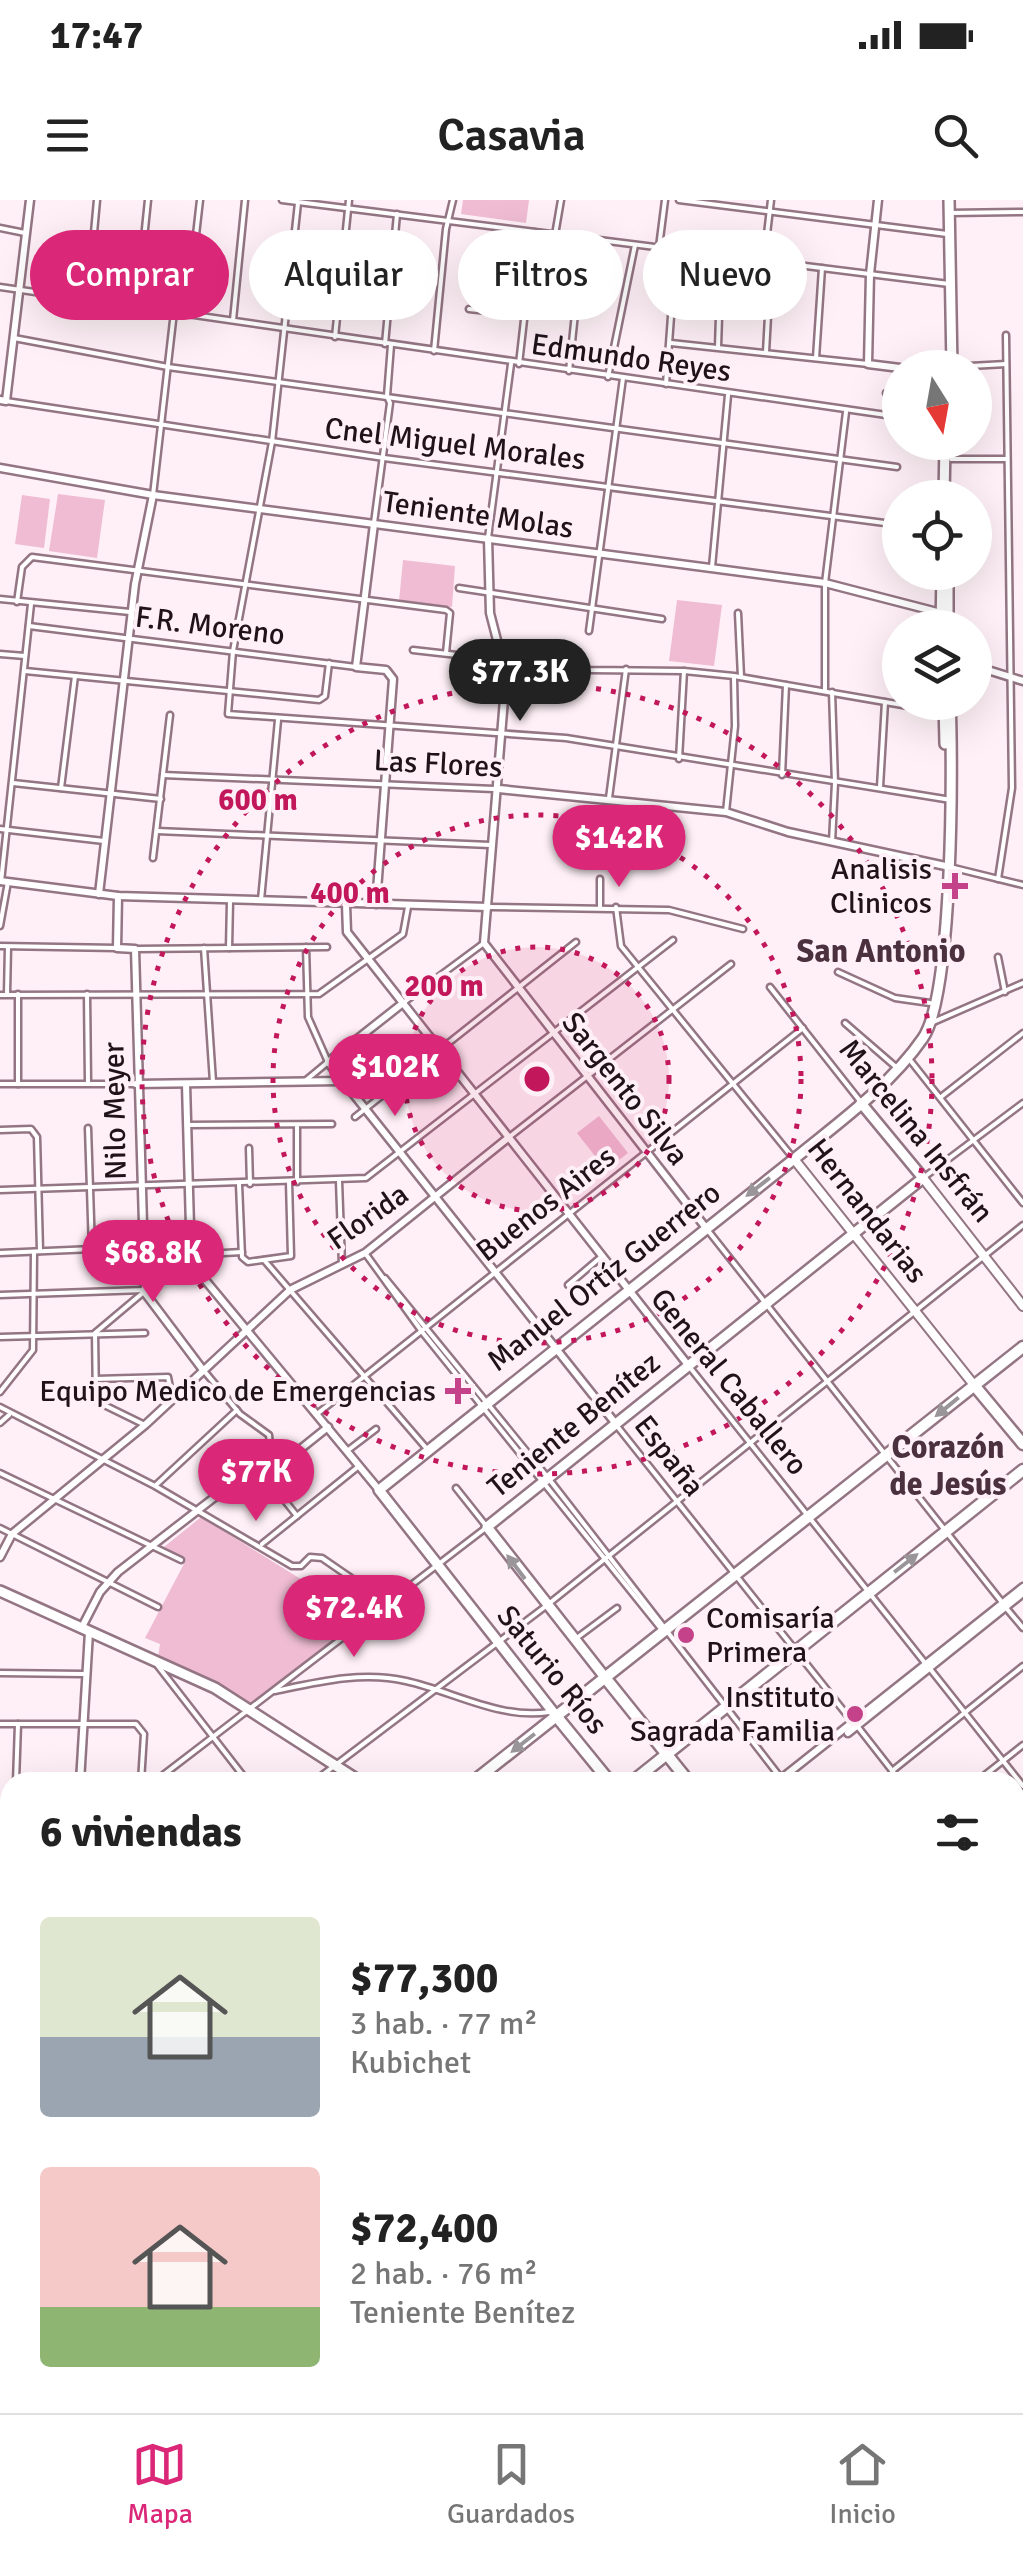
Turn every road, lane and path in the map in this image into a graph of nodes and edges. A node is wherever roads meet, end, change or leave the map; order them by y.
1 (30, 200) edge
2 (98, 200) edge
3 (148, 200) edge
4 (200, 200) edge
5 (244, 200) edge
6 (282, 200) edge
7 (349, 200) edge
8 (453, 200) edge
9 (561, 200) edge
10 (665, 200) edge
11 (679, 200) edge
12 (770, 200) edge
13 (878, 200) edge
14 (949, 200) edge
15 (298, 203) junction
16 (348, 208) junction
17 (769, 212) junction
18 (1023, 212) edge
19 (397, 213) junction
20 (949, 213) junction
21 (450, 221) junction
22 (875, 224) junction
23 (0, 228) edge
24 (95, 230) edge
25 (145, 230) edge
26 (196, 230) edge
27 (519, 230) edge
28 (557, 230) edge
29 (661, 230) edge
30 (767, 230) edge
31 (26, 233) junction
32 (949, 235) junction
33 (623, 242) edge
34 (636, 243) junction
35 (643, 244) edge
36 (807, 265) edge
37 (822, 267) junction
38 (870, 274) junction
39 (949, 284) junction
40 (0, 287) edge
41 (19, 290) junction
42 (30, 291) edge
43 (173, 320) edge
44 (226, 320) edge
45 (523, 320) edge
46 (574, 320) edge
47 (673, 320) edge
48 (719, 320) edge
49 (768, 320) edge
50 (233, 321) junction
51 (285, 328) junction
52 (1006, 334) dead end
53 (14, 338) junction
54 (336, 338) junction
55 (672, 343) junction
56 (388, 344) junction
57 (718, 346) junction
58 (950, 350) edge
59 (434, 352) junction
60 (766, 352) junction
61 (816, 358) junction
62 (512, 363) junction
63 (519, 364) junction
64 (868, 364) junction
65 (1006, 364) junction
66 (992, 365) edge
67 (882, 366) edge
68 (168, 367) junction
69 (569, 371) junction
70 (608, 376) junction
71 (623, 378) junction
72 (278, 380) junction
73 (666, 384) junction
74 (728, 395) junction
75 (386, 396) junction
76 (3, 401) edge
77 (504, 411) junction
78 (846, 412) junction
79 (882, 415) edge
80 (160, 427) junction
81 (616, 428) junction
82 (272, 442) junction
83 (725, 444) junction
84 (384, 458) junction
85 (839, 459) junction
86 (992, 459) edge
87 (1007, 459) junction
88 (897, 467) dead end
89 (0, 468) edge
90 (495, 472) junction
91 (608, 486) junction
92 (153, 495) junction
93 (720, 502) junction
94 (262, 509) junction
95 (831, 515) junction
96 (882, 522) edge
97 (374, 524) junction
98 (488, 538) junction
99 (600, 554) junction
100 (712, 568) junction
101 (139, 570) junction
102 (825, 583) junction
103 (247, 584) junction
104 (459, 588) dead end
105 (489, 594) junction
106 (0, 599) edge
107 (364, 599) junction
108 (17, 602) junction
109 (32, 604) junction
110 (592, 610) junction
111 (929, 610) edge
112 (132, 612) junction
113 (738, 613) dead end
114 (662, 618) dead end
115 (29, 626) junction
116 (589, 632) dead end
117 (128, 639) junction
118 (413, 650) dead end
119 (234, 651) junction
120 (446, 653) junction
121 (0, 654) edge
122 (26, 656) junction
123 (505, 661) junction
124 (328, 663) junction
125 (356, 666) junction
126 (626, 669) junction
127 (25, 671) junction
128 (684, 671) junction
129 (992, 671) edge
130 (75, 676) junction
131 (1009, 676) junction
132 (737, 677) junction
133 (123, 681) junction
134 (1023, 681) edge
135 (786, 685) junction
136 (228, 691) junction
137 (829, 692) junction
138 (882, 701) edge
139 (170, 715) dead end
140 (278, 720) junction
141 (884, 720) edge
142 (947, 720) edge
143 (388, 725) junction
144 (502, 732) junction
145 (616, 748) junction
146 (678, 759) junction
147 (729, 766) junction
148 (163, 775) junction
149 (782, 775) junction
150 (273, 781) junction
151 (13, 783) junction
152 (386, 783) junction
153 (836, 783) junction
154 (61, 788) junction
155 (499, 789) junction
156 (880, 789) junction
157 (110, 794) junction
158 (161, 798) junction
159 (608, 798) junction
160 (948, 799) junction
161 (726, 812) junction
162 (3, 830) edge
163 (157, 831) junction
164 (268, 837) junction
165 (104, 841) junction
166 (380, 841) junction
167 (832, 842) junction
168 (494, 845) junction
169 (154, 858) dead end
170 (947, 866) junction
171 (600, 879) dead end
172 (998, 879) junction
173 (3, 882) edge
174 (1023, 885) edge
175 (99, 894) junction
176 (118, 896) junction
177 (230, 901) junction
178 (261, 902) junction
179 (346, 904) junction
180 (376, 904) junction
181 (408, 905) junction
182 (488, 907) junction
183 (600, 907) junction
184 (616, 907) junction
185 (0, 926) edge
186 (743, 929) dead end
187 (673, 940) dead end
188 (576, 942) dead end
189 (484, 943) junction
190 (0, 946) edge
191 (8, 947) junction
192 (306, 947) junction
193 (327, 947) dead end
194 (117, 948) junction
195 (204, 948) junction
196 (229, 948) junction
197 (135, 949) junction
198 (998, 957) dead end
199 (368, 960) junction
200 (637, 964) junction
201 (731, 964) dead end
202 (838, 972) dead end
203 (1023, 984) edge
204 (770, 987) dead end
205 (518, 988) junction
206 (1005, 992) junction
207 (206, 993) junction
208 (0, 994) edge
209 (8, 994) junction
210 (18, 994) junction
211 (88, 994) junction
212 (136, 994) junction
213 (308, 995) junction
214 (403, 1003) junction
215 (930, 1003) junction
216 (674, 1008) junction
217 (845, 1023) dead end
218 (932, 1023) junction
219 (804, 1028) junction
220 (551, 1032) junction
221 (1023, 1033) edge
222 (922, 1040) junction
223 (439, 1049) junction
224 (907, 1056) junction
225 (328, 1062) junction
226 (896, 1067) junction
227 (587, 1077) junction
228 (304, 1081) junction
229 (342, 1081) junction
230 (213, 1082) junction
231 (88, 1083) junction
232 (0, 1084) edge
233 (18, 1084) junction
234 (136, 1084) junction
235 (186, 1084) junction
236 (733, 1084) junction
237 (473, 1094) junction
238 (941, 1097) junction
239 (861, 1103) junction
240 (1023, 1103) edge
241 (364, 1109) junction
242 (354, 1117) dead end
243 (332, 1124) dead end
244 (186, 1125) junction
245 (296, 1125) junction
246 (88, 1128) dead end
247 (0, 1130) edge
248 (508, 1138) junction
249 (975, 1141) junction
250 (249, 1148) dead end
251 (398, 1152) junction
252 (646, 1153) junction
253 (794, 1159) junction
254 (923, 1178) junction
255 (340, 1181) junction
256 (289, 1182) junction
257 (296, 1182) junction
258 (239, 1184) junction
259 (250, 1184) junction
260 (139, 1186) junction
261 (188, 1186) junction
262 (90, 1188) junction
263 (38, 1189) junction
264 (0, 1190) edge
265 (435, 1196) junction
266 (1023, 1203) edge
267 (568, 1214) junction
268 (1023, 1225) edge
269 (706, 1228) junction
270 (854, 1234) junction
271 (140, 1248) junction
272 (92, 1250) junction
273 (0, 1252) edge
274 (37, 1252) junction
275 (242, 1252) junction
276 (365, 1253) junction
277 (189, 1254) junction
278 (206, 1254) dead end
279 (984, 1256) junction
280 (601, 1257) junction
281 (264, 1260) junction
282 (342, 1265) junction
283 (494, 1273) junction
284 (568, 1285) dead end
285 (144, 1290) junction
286 (290, 1290) junction
287 (628, 1292) junction
288 (34, 1294) junction
289 (0, 1295) edge
290 (765, 1305) junction
291 (1023, 1306) edge
292 (914, 1312) junction
293 (425, 1330) junction
294 (246, 1332) junction
295 (145, 1333) dead end
296 (95, 1334) junction
297 (0, 1336) edge
298 (34, 1336) junction
299 (1023, 1347) edge
300 (556, 1350) junction
301 (688, 1365) junction
302 (204, 1370) junction
303 (366, 1376) junction
304 (94, 1379) junction
305 (826, 1379) junction
306 (974, 1386) junction
307 (0, 1392) edge
308 (172, 1400) junction
309 (485, 1404) junction
310 (0, 1407) edge
311 (237, 1410) junction
312 (317, 1414) junction
313 (9, 1415) junction
314 (0, 1423) edge
315 (616, 1424) junction
316 (145, 1425) junction
317 (328, 1426) junction
318 (376, 1428) dead end
319 (749, 1441) junction
320 (1023, 1444) edge
321 (427, 1450) junction
322 (348, 1452) junction
323 (888, 1455) junction
324 (104, 1460) junction
325 (359, 1466) junction
326 (1023, 1470) edge
327 (273, 1471) junction
328 (0, 1473) edge
329 (546, 1481) junction
330 (154, 1486) junction
331 (456, 1488) dead end
332 (379, 1490) junction
333 (54, 1500) junction
334 (675, 1501) junction
335 (197, 1510) junction
336 (297, 1516) junction
337 (809, 1518) junction
338 (487, 1527) junction
339 (0, 1528) edge
340 (948, 1531) junction
341 (12, 1534) junction
342 (150, 1546) junction
343 (260, 1546) junction
344 (0, 1557) edge
345 (607, 1558) junction
346 (181, 1560) dead end
347 (437, 1566) junction
348 (736, 1577) junction
349 (107, 1582) junction
350 (1023, 1590) edge
351 (0, 1591) edge
352 (868, 1593) junction
353 (387, 1604) junction
354 (1004, 1605) junction
355 (546, 1606) junction
356 (158, 1607) dead end
357 (617, 1608) dead end
358 (1023, 1628) edge
359 (86, 1629) junction
360 (666, 1632) junction
361 (574, 1640) junction
362 (497, 1643) junction
363 (796, 1652) junction
364 (155, 1663) junction
365 (927, 1666) junction
366 (1023, 1666) edge
367 (0, 1672) edge
368 (178, 1672) junction
369 (83, 1674) junction
370 (607, 1680) junction
371 (170, 1681) junction
372 (435, 1690) junction
373 (271, 1692) junction
374 (726, 1708) junction
375 (249, 1710) junction
376 (964, 1713) junction
377 (552, 1716) junction
378 (0, 1724) edge
379 (18, 1724) junction
380 (82, 1724) junction
381 (855, 1724) junction
382 (214, 1740) junction
383 (1023, 1745) edge
384 (666, 1755) junction
385 (1003, 1762) junction
386 (335, 1766) junction
387 (892, 1771) joint
388 (16, 1772) edge
389 (80, 1772) edge
390 (142, 1772) edge
391 (168, 1772) edge
392 (240, 1772) edge
393 (327, 1772) edge
394 (345, 1772) edge
395 (488, 1772) edge
396 (601, 1772) edge
397 (645, 1772) edge
398 (680, 1772) edge
399 (774, 1772) edge
400 (795, 1772) edge
401 (990, 1772) edge
402 (1011, 1772) edge

1 - 31 street
2 - 24 street
3 - 25 street
4 - 26 street
5 - 50 street
6 - 15 street
7 - 16 street
8 - 21 street
9 - 28 street
10 - 29 street
11 - 17 street
12 - 17 street
13 - 22 street
14 - 20 main road
15 - 16 street
15 - 51 street
16 - 19 street
16 - 54 street
17 - 22 street
17 - 30 street
18 - 20 street
19 - 21 street
19 - 56 street
20 - 32 main road
21 - 27 street
21 - 59 street
22 - 32 street
22 - 38 street
23 - 31 street
31 - 41 street
32 - 39 main road
33 - 34 street
34 - 35 street
34 - 70 street
36 - 37 street
37 - 38 street
37 - 61 street
38 - 39 street
38 - 64 street
39 - 58 main road
40 - 41 street, Edmundo Reyes
41 - 42 street, Edmundo Reyes
41 - 53 street
43 - 68 street
44 - 50 street, Edmundo Reyes
45 - 63 street
46 - 69 street
47 - 55 street
48 - 57 street
49 - 60 street
50 - 51 street, Edmundo Reyes
51 - 54 street, Edmundo Reyes
51 - 72 street
52 - 65 street
53 - 68 street
53 - 76 street
54 - 56 street, Edmundo Reyes
55 - 57 street
55 - 73 street
56 - 59 street, Edmundo Reyes
56 - 75 street
57 - 60 street
59 - 62 street, Edmundo Reyes
60 - 61 street
61 - 64 street
62 - 63 street, Edmundo Reyes
62 - 77 street
63 - 69 street, Edmundo Reyes
64 - 67 street
65 - 66 street
65 - 87 street
68 - 72 street
68 - 80 street
69 - 70 street, Edmundo Reyes
70 - 71 street, Edmundo Reyes
71 - 73 street, Edmundo Reyes
71 - 81 street
72 - 75 street
72 - 82 street
73 - 74 street, Edmundo Reyes
74 - 78 street, Edmundo Reyes
74 - 83 street
75 - 77 street
75 - 84 street
76 - 80 street, Cnel Miguel Morales
77 - 81 street
77 - 90 street
78 - 79 street, Edmundo Reyes
78 - 85 street
80 - 82 street, Cnel Miguel Morales
80 - 92 street
81 - 83 street
81 - 91 street
82 - 84 street, Cnel Miguel Morales
82 - 94 street
83 - 85 street
83 - 93 street
84 - 90 street, Cnel Miguel Morales
84 - 97 street
85 - 88 street
85 - 95 street
86 - 87 street
87 - 131 street
89 - 92 street, Teniente Molas
90 - 91 street, Cnel Miguel Morales
90 - 98 street
91 - 93 street, Cnel Miguel Morales
91 - 99 street
92 - 94 street, Teniente Molas
92 - 101 street
93 - 95 street, Cnel Miguel Morales
93 - 100 street
94 - 97 street, Teniente Molas
94 - 103 street
95 - 96 street, Cnel Miguel Morales
95 - 102 street
97 - 98 street, Teniente Molas
97 - 107 street
98 - 99 street, Teniente Molas
98 - 105 street
99 - 100 street, Teniente Molas
99 - 110 street
100 - 102 street, Teniente Molas
101 - 103 street
101 - 108 street
101 - 112 street
102 - 111 street, Teniente Molas
102 - 137 street
103 - 107 street
103 - 119 street
104 - 105 street
105 - 110 street
105 - 123 street
106 - 108 street
107 - 120 street
107 - 125 street
108 - 109 street
109 - 112 street
109 - 115 street
110 - 114 street
110 - 116 street
112 - 117 street
113 - 132 street
115 - 117 street, F.R. Moreno
115 - 122 street
117 - 119 street, F.R. Moreno
117 - 133 street
118 - 120 street
119 - 124 street, F.R. Moreno
119 - 136 street
120 - 123 street
121 - 122 street
122 - 127 street
123 - 126 street
123 - 144 street
124 - 125 street, F.R. Moreno
124 - 136 street
125 - 143 street, F.R. Moreno
126 - 128 street
126 - 145 street
127 - 130 street
127 - 151 street
128 - 132 street
128 - 146 street
129 - 131 street
130 - 133 street
130 - 154 street
131 - 134 street
131 - 172 street
132 - 135 street
132 - 147 street
133 - 136 street
133 - 157 street
135 - 137 street
135 - 149 street
136 - 140 street
137 - 138 street
137 - 153 street
139 - 148 street
140 - 143 street
140 - 150 street
141 - 156 street
142 - 160 main road
143 - 144 street
143 - 152 street
144 - 145 street
144 - 155 street
145 - 146 street
145 - 159 street
146 - 147 street
147 - 149 street
147 - 161 street
148 - 150 street, Las Flores
148 - 158 street
149 - 153 street
150 - 152 street, Las Flores
150 - 164 street
151 - 154 street
151 - 162 street
152 - 155 street, Las Flores
152 - 166 street
153 - 156 street
153 - 167 street
154 - 157 street
155 - 159 street, Las Flores
155 - 168 street
156 - 160 street
157 - 158 street
157 - 165 street
158 - 163 street
159 - 161 street, Las Flores
160 - 170 main road
161 - 167 street, Las Flores
162 - 165 street
162 - 173 street
163 - 164 street
163 - 169 street
164 - 166 street
164 - 178 street
165 - 175 street
166 - 168 street
166 - 180 street
167 - 170 street, Las Flores
168 - 182 street
170 - 172 street
170 - 215 main road
170 - 218 main road
171 - 183 street
172 - 174 street
173 - 175 street
173 - 185 street
175 - 176 street
176 - 177 street
176 - 194 street
177 - 178 street
177 - 196 street
178 - 179 street
179 - 180 street
179 - 199 street, General Caballero
180 - 181 street
181 - 182 street
181 - 199 street
182 - 183 street
182 - 189 street
183 - 184 street
184 - 186 street
184 - 200 street, Hernandarias
187 - 200 street
188 - 205 street
189 - 205 street, Sargento Silva
189 - 214 street
190 - 191 street
191 - 194 street
191 - 209 street
192 - 193 street
192 - 196 street
192 - 213 street, España
194 - 197 street
195 - 196 street
195 - 197 street
195 - 207 street
197 - 212 street, Nilo Meyer
198 - 206 street
199 - 213 street
199 - 214 street, General Caballero
200 - 216 street, Hernandarias
200 - 220 street
201 - 216 street, Florida
202 - 215 street
203 - 206 street
204 - 219 street, Marcelina Insfrán
205 - 220 street, Sargento Silva
205 - 223 street
206 - 218 street
207 - 212 street
207 - 213 street
207 - 230 street
208 - 209 street
209 - 210 street
210 - 211 street
210 - 233 street
211 - 212 street
211 - 231 street
212 - 234 street, Nilo Meyer
213 - 225 street, España
214 - 223 street, General Caballero
214 - 225 street
215 - 222 main road
216 - 227 street, Florida
216 - 236 street, Hernandarias
217 - 226 street
218 - 222 main road, Manuel Ortíz Guerrero
219 - 236 street, Buenos Aires
219 - 239 street, Marcelina Insfrán
220 - 227 street, Sargento Silva
220 - 237 street
221 - 238 street
222 - 224 main road, Manuel Ortíz Guerrero
223 - 237 street, General Caballero
223 - 241 street
224 - 226 main road, Manuel Ortíz Guerrero
224 - 238 street
225 - 228 street
225 - 229 street, España
226 - 239 main road, Manuel Ortíz Guerrero
227 - 248 street, Florida
227 - 252 street, Sargento Silva
228 - 229 street
228 - 230 street
229 - 241 street, España
230 - 235 street
231 - 233 street
231 - 234 street
232 - 233 street
234 - 235 street
234 - 260 street, Nilo Meyer
235 - 244 street
236 - 252 street, Buenos Aires
236 - 253 street, Hernandarias
237 - 248 street, General Caballero
237 - 251 street
238 - 249 street
239 - 253 main road, Manuel Ortíz Guerrero
239 - 254 main road, Marcelina Insfrán
240 - 249 street, Teniente Benítez
241 - 242 street
241 - 251 street, España
243 - 245 street
244 - 245 street
244 - 261 street
245 - 257 street
246 - 262 street
247 - 263 street
248 - 265 street, Florida
248 - 267 street, General Caballero
249 - 254 street, Teniente Benítez
249 - 266 street
250 - 259 street
251 - 255 street
251 - 265 street, España
252 - 267 street, Buenos Aires
252 - 269 street, Sargento Silva
253 -> 269 main road, Manuel Ortíz Guerrero
253 - 270 main road, Hernandarias
254 - 270 main road, Teniente Benítez
254 - 279 main road, Marcelina Insfrán
255 - 257 street
255 - 282 street
256 - 257 street
256 - 259 street
256 - 281 street
258 - 259 street
258 - 261 street
258 - 275 street
260 - 261 street
260 - 262 street
260 - 271 street, Nilo Meyer
261 - 277 street
262 - 263 street
262 - 272 street
263 - 264 street
263 - 274 street
265 - 276 street, Florida
265 - 283 street, España
267 - 280 street, General Caballero
267 - 283 street, Buenos Aires
268 - 279 street
269 - 287 main road, Manuel Ortíz Guerrero
269 - 290 street, Sargento Silva
270 - 290 main road, Teniente Benítez
270 - 292 main road, Hernandarias
271 - 272 street
271 - 285 street, Nilo Meyer
272 - 274 street
273 - 274 street
274 - 288 street
275 - 278 street
275 - 281 street
276 - 282 street, Florida
276 - 293 street
277 - 285 street
277 - 294 street, Saturio Ríos
279 - 291 main road, Marcelina Insfrán
279 - 292 street
280 - 284 street
280 - 287 street, General Caballero
281 - 286 street
282 - 286 street, Florida
283 - 293 street, Buenos Aires
283 - 300 street, España
285 - 288 street
285 - 296 street
285 - 302 street
286 - 294 street, Florida
286 - 303 street
287 - 300 main road, Manuel Ortíz Guerrero
287 - 301 street, General Caballero
288 - 289 street
288 - 298 street
290 - 301 main road, Teniente Benítez
290 - 305 street, Sargento Silva
292 - 305 street
292 - 306 main road, Hernandarias
293 - 303 street, Buenos Aires
293 - 309 street
294 - 302 street, Florida
294 - 312 street, Saturio Ríos
295 - 296 street
296 - 298 street
296 - 304 street
297 - 298 street
298 - 307 street
299 - 306 highway
300 - 309 main road, Manuel Ortíz Guerrero
300 - 315 street, España
301 - 315 main road, Teniente Benítez
301 - 319 street, General Caballero
302 - 308 street, Florida
302 - 311 street
303 - 312 street, Buenos Aires
303 - 321 street
304 - 308 street
304 - 316 street
305 - 319 street
305 - 323 street, Sargento Silva
306 - 320 highway, Hernandarias
306 -> 323 highway
308 - 316 street, Florida
309 - 321 main road, Manuel Ortíz Guerrero
309 - 329 street
310 - 313 street
311 - 327 street
311 - 330 street
312 - 317 street, Saturio Ríos
313 - 314 street
313 - 324 street
315 - 329 main road, Teniente Benítez
315 - 334 street, España
316 - 324 street, Florida
317 - 322 street, Saturio Ríos
317 - 327 street
318 - 322 street
319 - 334 street
319 - 337 street, General Caballero
321 - 332 main road, Manuel Ortíz Guerrero
322 - 325 street, Saturio Ríos
323 - 337 highway
323 - 340 street, Sargento Silva
324 - 330 street
324 - 333 street, Florida
325 - 332 street, Saturio Ríos
325 - 336 street
326 - 340 highway
327 - 335 street
327 - 336 street
328 - 333 street
329 - 338 main road, Teniente Benítez
329 - 345 street
330 - 335 street
331 - 338 street
332 - 347 main road, Saturio Ríos
333 - 341 street, Florida
333 - 342 street
334 - 345 street
334 - 348 street, España
335 - 342 street
335 - 343 street
336 - 343 street
337 - 348 highway
337 - 352 street, General Caballero
338 - 347 street, Teniente Benítez
355 -> 338 main road
339 - 341 street
352 -> 340 highway
340 - 354 street, Sargento Silva
341 - 344 street, Florida
341 - 349 street
342 - 346 street
342 - 349 street
343 - 353 street
345 - 355 street
345 - 360 street
347 - 353 street, Teniente Benítez
347 - 362 main road, Saturio Ríos
348 - 360 highway
348 - 363 street, España
349 - 356 street
349 - 359 street
350 - 354 street
351 - 359 main road
352 - 363 highway
352 - 365 street, General Caballero
353 - 373 street, Teniente Benítez
354 - 358 street, Sargento Silva
354 - 365 street
355 - 361 main road
355 - 362 street
357 - 361 street
359 - 364 main road
359 - 369 street
360 - 370 highway
360 - 374 street
361 - 370 main road
362 - 372 street
362 - 377 main road, Saturio Ríos
363 - 374 highway
363 - 381 street, España
364 - 368 main road
364 - 371 street
365 - 376 street, General Caballero
365 - 381 street
366 - 376 street
367 - 369 street
368 - 371 street
368 - 375 main road
369 - 380 street
370 - 377 highway
370 - 384 highway
371 - 382 street
372 - 373 street
372 - 377 street
372 - 386 street
373 - 375 street, Teniente Benítez
374 - 384 highway
374 - 399 street
375 - 382 street, Teniente Benítez
375 - 386 main road
376 - 385 street, General Caballero
376 - 387 street
377 -> 395 highway
377 - 396 highway, Saturio Ríos
378 - 379 street
379 - 380 street
379 - 388 street
380 - 389 street
380 - 390 street
381 - 387 street, España
381 - 400 street
382 - 391 street, Teniente Benítez
382 - 392 street
383 - 385 street
384 - 397 highway
384 - 398 highway
385 - 401 street
385 - 402 street, General Caballero
386 - 393 street
386 - 394 main road

